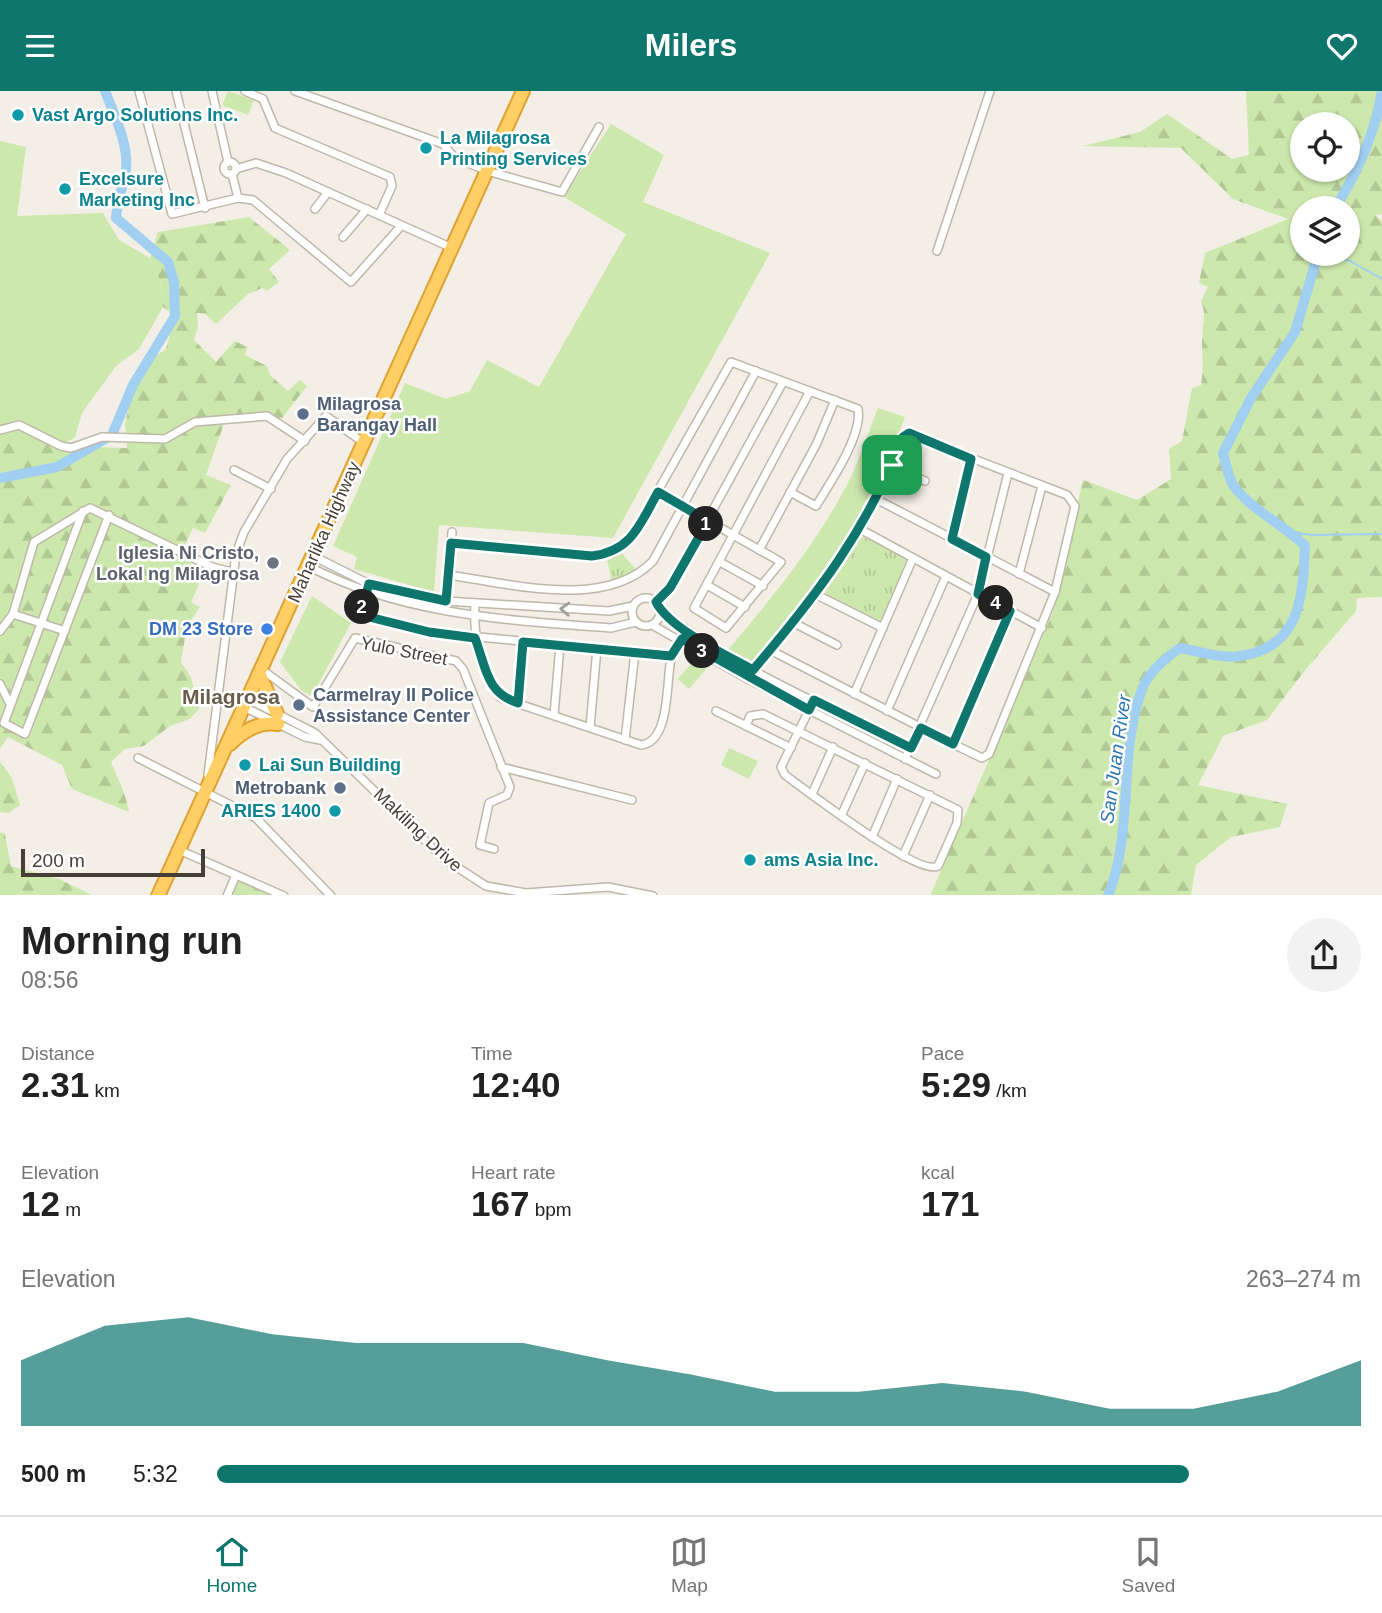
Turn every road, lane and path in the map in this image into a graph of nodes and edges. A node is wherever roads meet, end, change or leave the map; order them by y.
1 (139, 91) edge
2 (176, 91) edge
3 (212, 91) edge
4 (245, 91) edge
5 (295, 91) edge
6 (523, 91) edge
7 (990, 91) edge
8 (599, 127) dead end
9 (234, 171) junction
10 (486, 171) junction
11 (328, 192) junction
12 (238, 198) junction
13 (205, 208) junction
14 (315, 209) dead end
15 (367, 209) junction
16 (379, 215) junction
17 (401, 226) junction
18 (344, 237) dead end
19 (452, 248) junction
20 (937, 251) dead end
21 (756, 371) junction
22 (783, 382) junction
23 (810, 391) junction
24 (835, 400) junction
25 (0, 430) edge
26 (305, 441) junction
27 (364, 443) junction
28 (971, 459) junction
29 (892, 465) junction
30 (234, 470) dead end
31 (1008, 473) junction
32 (925, 481) dead end
33 (1042, 486) junction
34 (271, 489) junction
35 (658, 492) junction
36 (790, 492) junction
37 (876, 499) junction
38 (683, 507) junction
39 (83, 510) junction
40 (109, 515) junction
41 (708, 521) junction
42 (860, 529) junction
43 (452, 532) dead end
44 (734, 536) junction
45 (952, 539) junction
46 (451, 543) junction
47 (759, 550) junction
48 (986, 557) junction
49 (913, 558) junction
50 (310, 561) junction
51 (720, 562) junction
52 (232, 572) junction
53 (1019, 574) junction
54 (448, 575) junction
55 (946, 576) junction
56 (369, 584) junction
57 (707, 585) junction
58 (763, 586) junction
59 (365, 592) junction
60 (1055, 592) junction
61 (978, 594) junction
62 (817, 595) junction
63 (446, 601) junction
64 (475, 603) junction
65 (633, 606) junction
66 (658, 606) junction
67 (745, 607) junction
68 (1010, 611) junction
69 (13, 614) junction
70 (474, 617) junction
71 (636, 622) junction
72 (792, 622) junction
73 (42, 623) junction
74 (652, 625) junction
75 (883, 628) junction
76 (1042, 628) junction
77 (0, 631) edge
78 (65, 631) junction
79 (475, 638) junction
80 (682, 639) junction
81 (523, 642) junction
82 (560, 645) junction
83 (837, 645) dead end
84 (597, 648) junction
85 (770, 650) junction
86 (635, 652) junction
87 (671, 656) junction
88 (753, 670) junction
89 (260, 671) junction
90 (746, 678) junction
91 (0, 684) edge
92 (854, 694) junction
93 (814, 700) junction
94 (246, 703) junction
95 (518, 703) junction
96 (10, 704) junction
97 (809, 710) junction
98 (716, 711) dead end
99 (887, 711) junction
100 (554, 715) junction
101 (278, 719) junction
102 (746, 726) junction
103 (590, 727) junction
104 (921, 728) junction
105 (799, 731) junction
106 (625, 740) junction
107 (953, 744) junction
108 (833, 747) junction
109 (791, 748) junction
110 (911, 748) junction
111 (225, 749) junction
112 (138, 758) dead end
113 (905, 759) junction
114 (865, 763) junction
115 (501, 767) junction
116 (936, 774) dead end
117 (897, 779) junction
118 (205, 792) junction
119 (812, 794) junction
120 (930, 795) junction
121 (632, 800) dead end
122 (842, 814) junction
123 (872, 837) junction
124 (494, 849) dead end
125 (179, 850) junction
126 (903, 856) junction
127 (236, 875) junction
128 (158, 895) edge
129 (226, 895) edge
130 (284, 895) edge
131 (331, 895) edge
132 (653, 895) edge

1 - 13 street
2 - 13 street
3 - 9 street
4 - 16 street
5 - 10 street
6 - 10 highway, Maharlika Highway
7 - 20 street
8 - 10 street
9 - 11 street
9 - 12 street
10 - 19 highway, Maharlika Highway
11 - 14 street
11 - 15 street
12 - 13 street
12 - 17 street
15 - 16 street
15 - 18 street
16 - 17 street
17 - 19 street
19 - 27 highway, Maharlika Highway
21 - 22 street
21 - 35 street
21 - 38 street
22 - 23 street
22 - 41 street
23 - 24 street
23 - 44 street
24 - 36 street
24 - 36 street
25 - 26 street
26 - 27 street
26 - 34 street
27 - 50 highway, Maharlika Highway
28 - 29 street
28 - 31 street
28 - 45 street
29 - 32 street
29 - 37 street
30 - 34 street
31 - 33 street
31 - 48 street
33 - 53 street
33 - 60 street
34 - 52 street
35 - 38 street
35 - 46 street
36 - 47 street
37 - 42 street
37 - 45 street
38 - 41 street
38 - 54 street
39 - 40 street
39 - 69 street
39 - 73 street
40 - 52 street
40 - 78 street
41 - 44 street
41 - 66 street
42 - 49 street
42 - 62 street
43 - 46 street
44 - 47 street
44 - 51 street
45 - 48 street
46 - 54 street
47 - 58 street
48 - 53 street
48 - 61 street
49 - 55 street
49 - 75 street
50 - 56 street
50 - 59 street
50 - 89 highway, Maharlika Highway
51 - 57 street
51 - 58 street
52 - 118 street
53 - 60 street
54 - 63 street
55 - 61 street
55 - 99 street
56 - 59 street
56 - 63 street
57 - 67 street
57 - 67 street
58 - 67 street
59 - 70 street
59 - 79 street
60 - 76 street
61 - 68 street
61 - 104 street
62 - 72 street
62 - 75 street
63 - 64 street
65 -> 64 street
64 - 70 street
65 - 66 street
65 - 71 street
66 - 74 street
66 - 88 street
68 - 76 street
68 - 107 street
69 - 73 street
69 - 77 street
70 - 71 street
70 - 79 street
71 - 74 street
72 - 83 street
72 - 85 street
73 - 78 street
73 - 96 street
74 - 80 street
75 - 92 street
76 - 107 street
78 - 96 street
79 - 81 street
79 - 95 street
80 - 87 street
80 - 90 street
81 - 82 street
81 - 95 street
82 - 84 street
82 - 100 street
84 - 86 street
84 - 103 street
85 - 88 street
85 - 92 street
86 - 87 street
86 - 106 street
87 - 106 street
88 - 90 street
88 - 93 street
89 - 94 highway, Maharlika Highway
89 - 101 highway
89 - 115 street, Yulo Street
90 - 97 street
91 - 96 street
92 - 99 street
93 - 97 street
93 - 110 street
94 - 101 street, Makiling Drive
94 - 111 highway, Maharlika Highway
95 - 100 street
97 - 105 street
97 - 113 street
98 - 102 street
99 - 104 street
100 - 103 street
101 - 111 highway
101 - 132 street, Makiling Drive
102 - 105 street
102 - 109 street
103 - 106 street
104 - 107 street
104 - 110 street
105 - 108 street
105 - 109 street
108 - 114 street
108 - 119 street
109 - 119 street
110 - 113 street
111 - 118 highway, Maharlika Highway
112 - 118 street
113 - 116 street
114 - 117 street
114 - 122 street
115 - 121 street
115 - 124 street, Yulo Street
117 - 120 street
117 - 123 street
118 - 125 highway, Maharlika Highway
118 - 131 street
119 - 122 street
120 - 126 street
120 - 126 street
122 - 123 street
123 - 126 street
125 - 127 street
125 - 128 highway, Maharlika Highway
127 - 129 street
127 - 130 street

